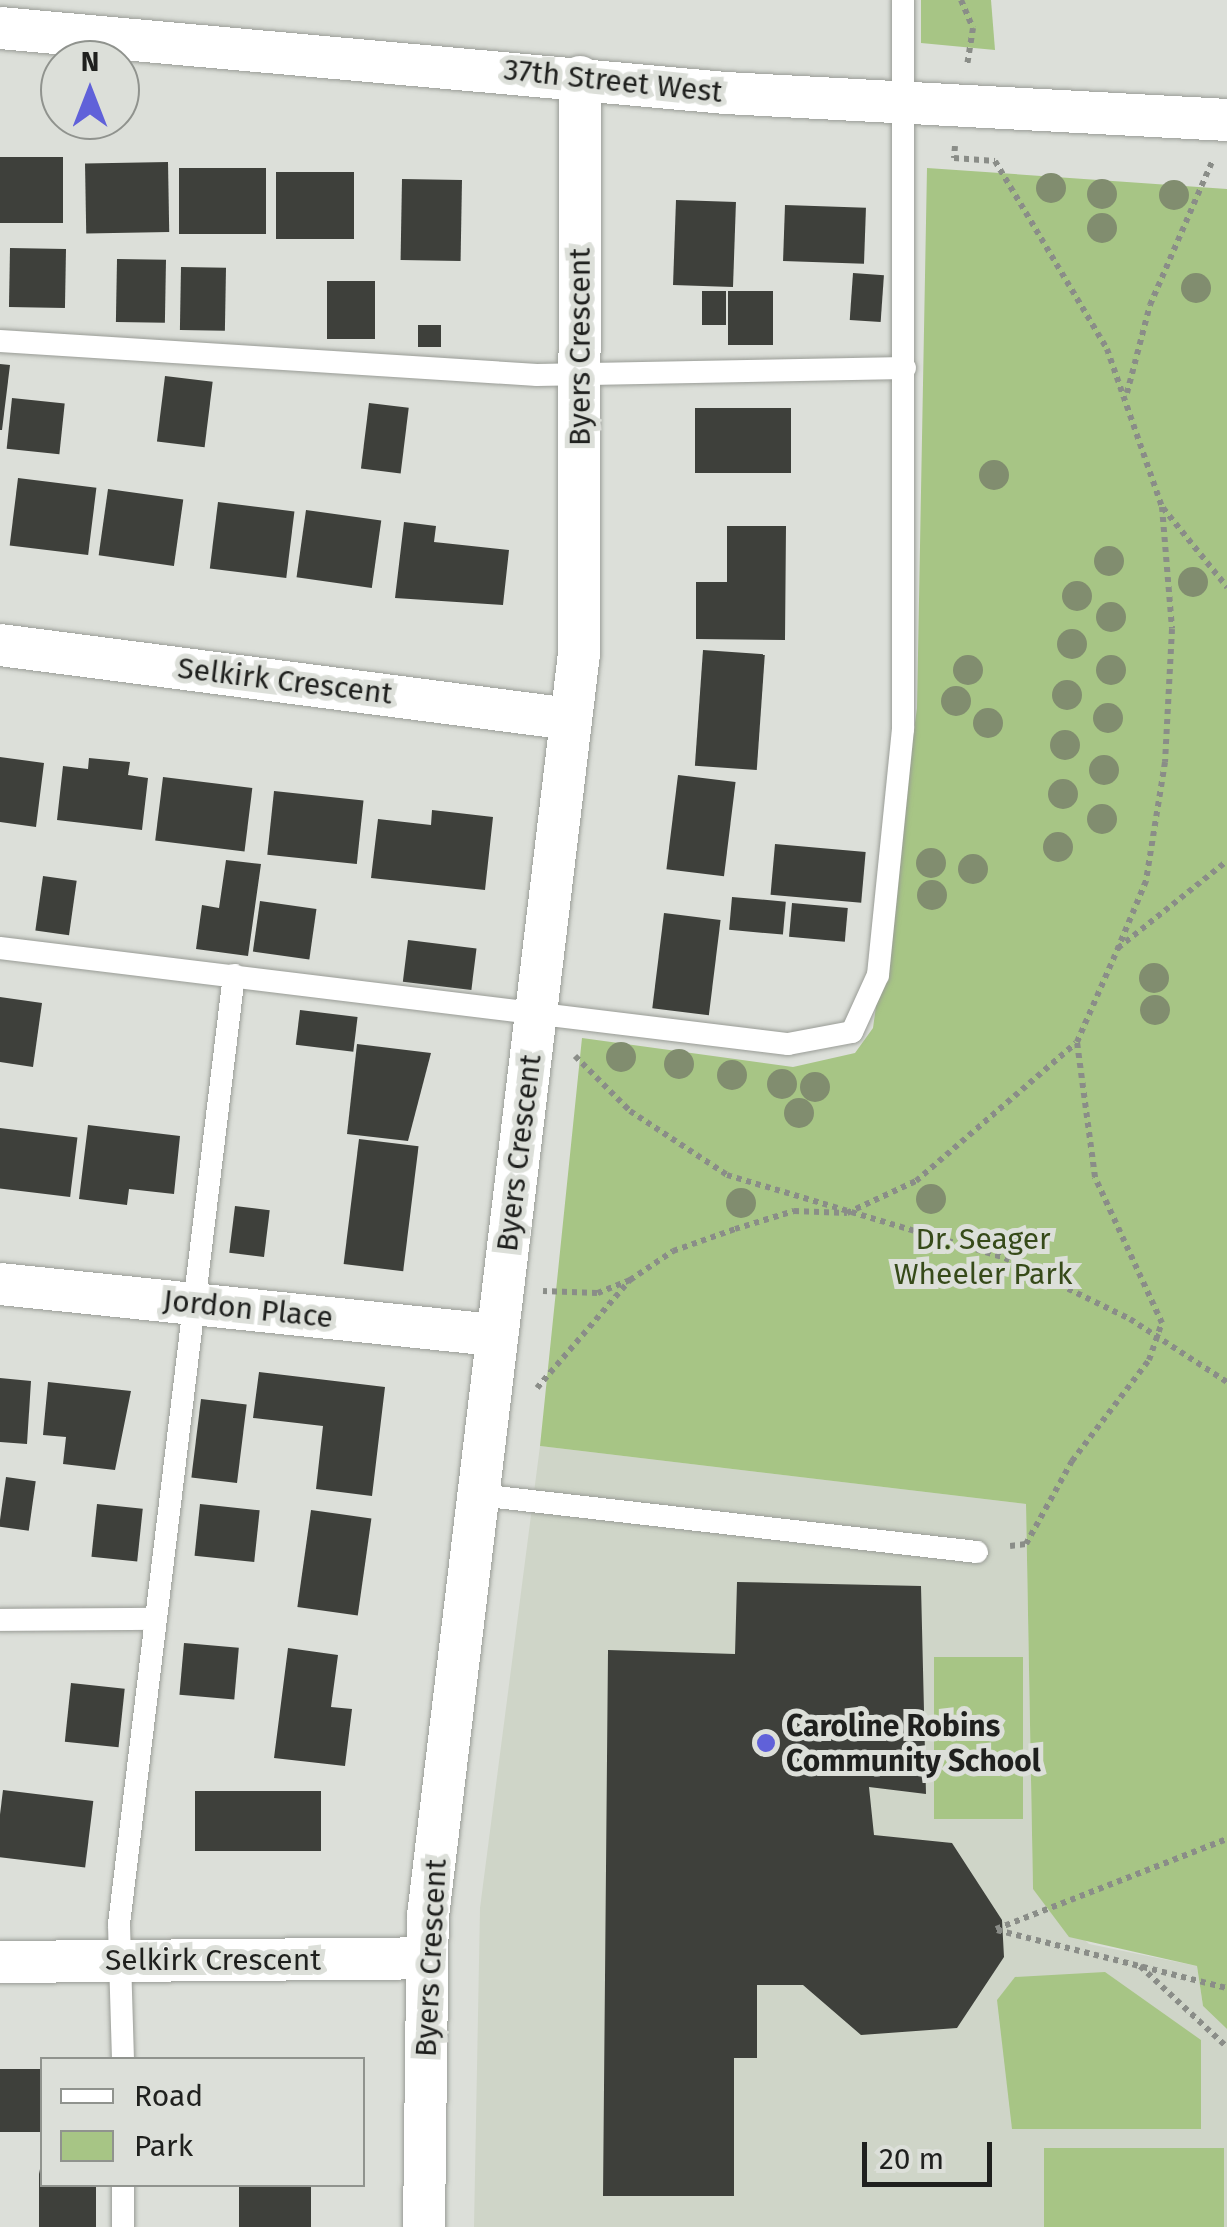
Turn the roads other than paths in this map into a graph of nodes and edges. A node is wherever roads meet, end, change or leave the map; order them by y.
1 (902, 0) edge
2 (0, 28) edge
3 (580, 77) junction
4 (898, 102) junction
5 (1227, 120) edge
6 (0, 341) edge
7 (904, 368) junction
8 (580, 376) junction
9 (0, 645) edge
10 (570, 719) junction
11 (0, 948) edge
12 (234, 975) junction
13 (555, 1016) junction
14 (0, 1284) edge
15 (192, 1303) junction
16 (496, 1335) junction
17 (479, 1495) junction
18 (977, 1552) road end
19 (152, 1619) junction
20 (0, 1620) edge
21 (426, 1958) junction
22 (121, 1961) junction
23 (0, 1962) edge
24 (123, 2057) edge
25 (123, 2187) edge
26 (123, 2227) edge
27 (424, 2227) edge

1 - 4 lane
2 - 3 street, 37th Street West
3 - 4 street, 37th Street West
3 - 8 street, Byers Crescent
4 - 5 street, 37th Street West
4 - 7 lane
6 - 8 lane
7 - 8 lane
7 - 13 lane
8 - 10 street, Byers Crescent
9 - 10 street, Selkirk Crescent
10 - 13 street, Byers Crescent
11 - 12 lane
12 - 13 lane
12 - 15 lane
13 - 16 street, Byers Crescent
14 - 15 street, Jordon Place
15 - 16 street, Jordon Place
15 - 19 lane
16 - 17 street, Byers Crescent
17 - 18 lane
17 - 21 street, Byers Crescent
19 - 20 lane
19 - 22 lane
21 - 22 street, Selkirk Crescent
21 - 27 street, Byers Crescent
22 - 23 street, Selkirk Crescent
22 - 24 lane
25 - 26 lane

